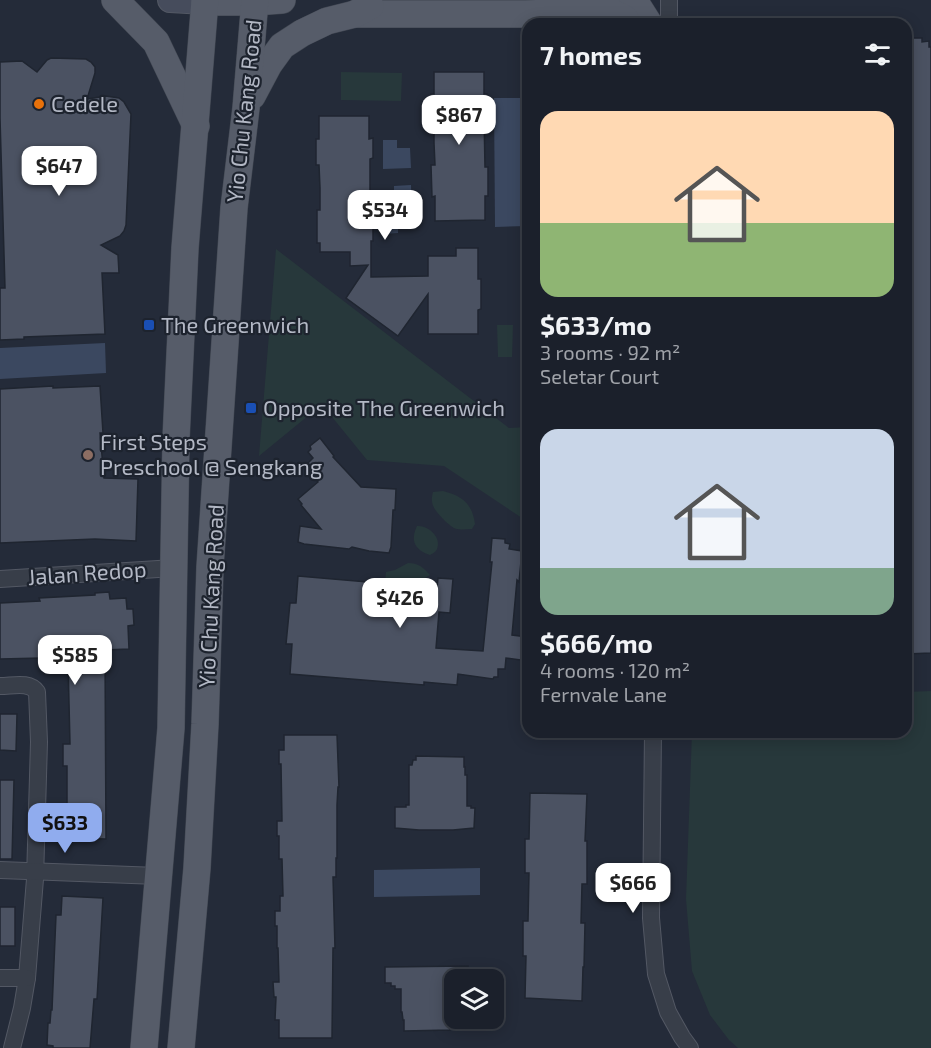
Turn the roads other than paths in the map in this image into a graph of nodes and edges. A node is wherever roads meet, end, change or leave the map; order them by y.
1 (115, 0) edge
2 (170, 0) edge
3 (282, 0) edge
4 (381, 0) edge
5 (631, 0) edge
6 (669, 0) edge
7 (205, 1) edge
8 (255, 1) edge
9 (354, 14) junction
10 (623, 18) edge
11 (645, 18) edge
12 (669, 18) edge
13 (246, 108) junction
14 (196, 127) junction
15 (174, 568) junction
16 (0, 579) edge
17 (0, 686) edge
18 (653, 738) edge
19 (0, 870) edge
20 (36, 871) junction
21 (158, 876) junction
22 (0, 978) edge
23 (27, 978) junction
24 (12, 1048) edge
25 (144, 1048) edge
26 (181, 1048) edge
27 (690, 1048) edge

1 - 14 main road
2 - 7 street
3 - 8 main road
4 - 9 main road
5 - 11 main road
6 - 12 street
7 - 8 main road
7 - 14 main road, Yio Chu Kang Road
8 - 13 main road, Yio Chu Kang Road
9 - 10 main road
9 - 13 main road
13 - 26 main road, Yio Chu Kang Road
14 - 15 main road, Yio Chu Kang Road
15 - 16 street, Jalan Redop
15 - 21 main road, Yio Chu Kang Road
17 - 20 street
18 - 27 street
19 - 20 street
20 - 21 street
20 - 23 street
21 - 25 main road, Yio Chu Kang Road
22 - 23 street
23 - 24 street

